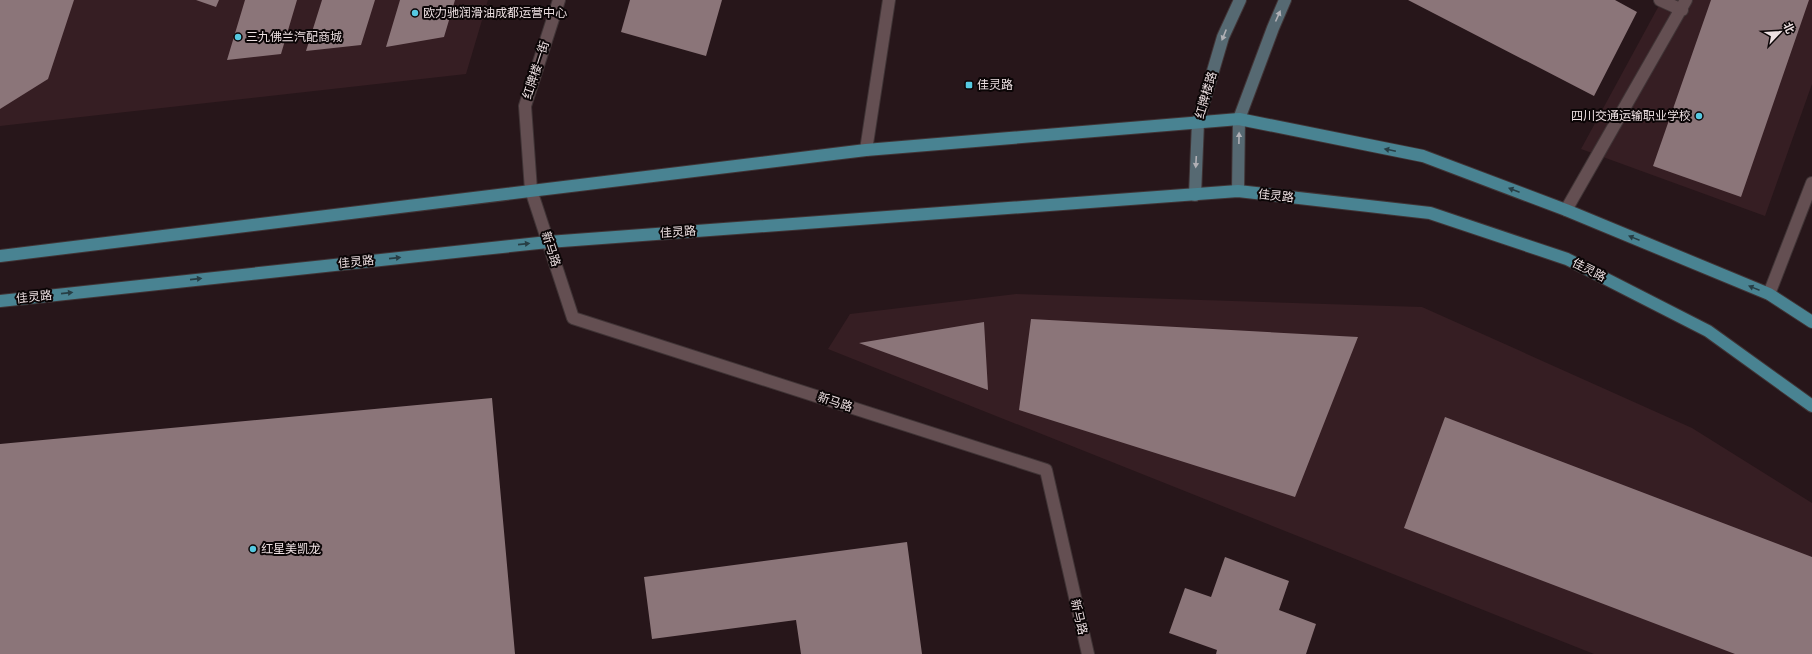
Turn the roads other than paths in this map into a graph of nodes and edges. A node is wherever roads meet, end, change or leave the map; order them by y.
1 (560, 0) edge
2 (889, 0) edge
3 (1240, 0) edge
4 (1285, 0) edge
5 (1660, 0) edge
6 (1684, 5) edge
7 (1239, 119) junction
8 (1198, 122) junction
9 (866, 150) junction
10 (1812, 183) edge
11 (531, 190) junction
12 (1238, 191) junction
13 (1195, 195) junction
14 (1566, 210) junction
15 (548, 242) junction
16 (0, 256) edge
17 (1769, 294) junction
18 (0, 300) edge
19 (1812, 322) edge
20 (1812, 406) edge
21 (1088, 654) edge

1 - 11 street, 红牌楼一街
2 - 9 street
3 -> 8 street, 红牌楼路
7 -> 4 street
5 - 6 street
6 - 14 street
7 - 8 main road
12 -> 7 street
14 -> 7 main road
8 - 9 main road
8 -> 13 street, 红牌楼路
9 - 11 main road
10 - 17 street
11 - 15 street, 新马路
11 - 16 main road
12 - 13 main road, 佳灵路
12 - 20 main road, 佳灵路
13 - 15 main road, 佳灵路
17 -> 14 main road
18 -> 15 main road, 佳灵路
15 - 21 street, 新马路
17 - 19 main road

